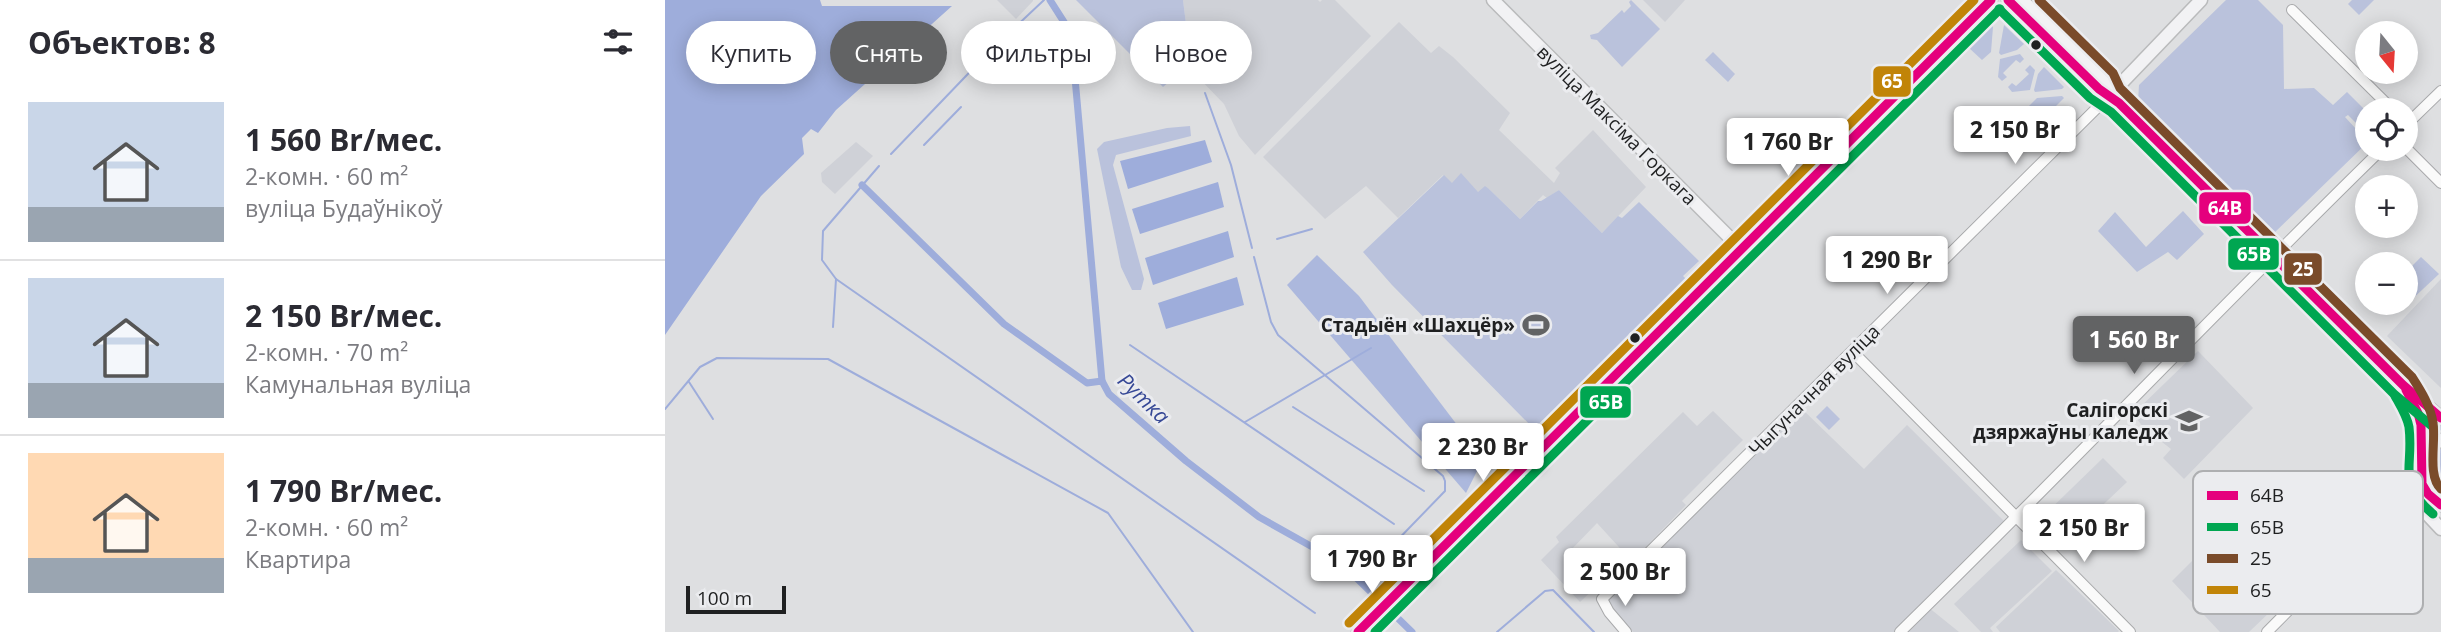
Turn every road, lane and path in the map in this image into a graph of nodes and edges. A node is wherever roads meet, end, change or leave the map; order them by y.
1 (1493, 0) edge
2 (1991, 0) edge
3 (2008, 0) edge
4 (2022, 0) edge
5 (2201, 0) edge
6 (2292, 10) dead end
7 (2441, 92) edge
8 (2110, 95) junction
9 (2381, 98) edge
10 (2418, 114) edge
11 (2418, 160) edge
12 (2370, 161) edge
13 (2441, 184) edge
14 (1741, 249) junction
15 (2273, 256) junction
16 (1853, 352) junction
17 (2403, 385) junction
18 (2441, 418) edge
19 (2441, 440) edge
20 (2423, 459) junction
21 (2421, 471) edge
22 (2423, 478) edge
23 (2438, 504) edge
24 (2423, 512) edge
25 (2017, 518) junction
26 (2441, 522) edge
27 (2441, 528) edge
28 (2285, 614) edge
29 (1363, 627) edge
30 (1626, 632) edge
31 (1900, 632) edge
32 (2130, 632) edge
33 (2267, 632) edge

1 - 14 main road, вуліца Максіма Горкага
2 - 14 main road
3 - 8 main road
4 - 8 main road
5 - 8 main road, Чыгуначная вуліца
6 - 9 street
7 - 10 street
8 - 15 main road
8 - 16 street, Чыгуначная вуліца
11 - 13 street
12 - 15 street
14 - 29 main road
15 - 17 main road
15 - 25 street
16 - 25 street
16 - 30 street, Чыгуначная вуліца
17 - 18 main road
17 - 20 main road
19 - 20 main road
20 - 21 main road
22 - 23 main road
23 - 26 main road
24 - 27 main road
25 - 31 street
25 - 32 street
28 - 33 street

